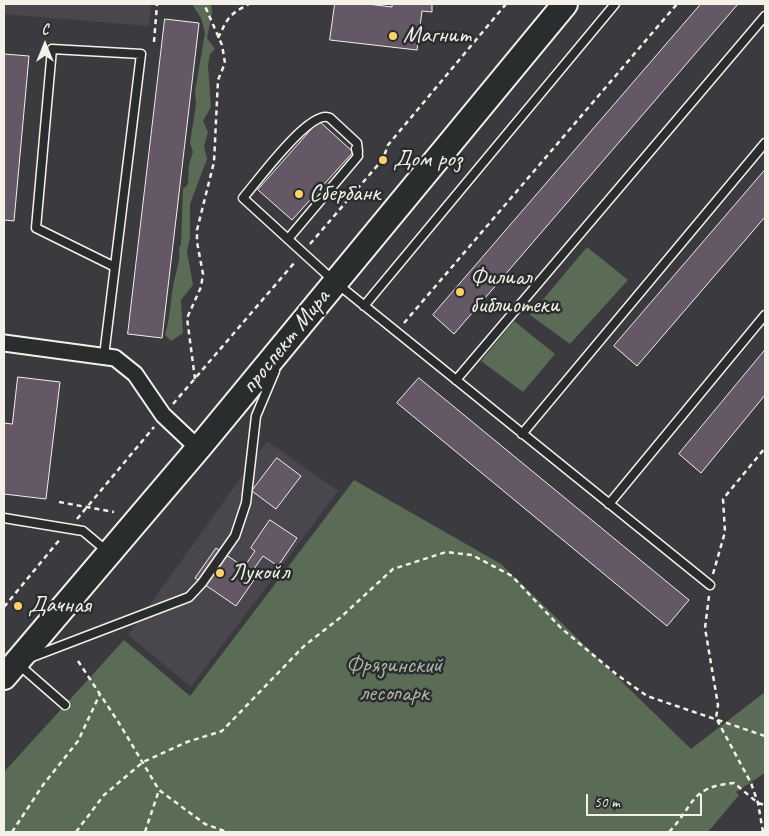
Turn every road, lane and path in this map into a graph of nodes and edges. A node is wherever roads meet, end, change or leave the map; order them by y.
1 (157, 4) edge
2 (204, 4) edge
3 (249, 4) edge
4 (506, 4) edge
5 (565, 4) edge
6 (615, 4) edge
7 (677, 4) edge
8 (765, 16) edge
9 (218, 38) junction
10 (154, 42) dead end
11 (765, 143) edge
12 (288, 239) junction
13 (303, 253) junction
14 (115, 267) junction
15 (335, 282) junction
16 (364, 306) junction
17 (765, 315) edge
18 (396, 332) junction
19 (286, 341) junction
20 (4, 343) edge
21 (104, 356) junction
22 (195, 379) junction
23 (456, 380) junction
24 (163, 415) junction
25 (522, 434) junction
26 (198, 448) junction
27 (765, 448) edge
28 (60, 502) dead end
29 (609, 504) junction
30 (88, 506) junction
31 (114, 512) dead end
32 (4, 518) edge
33 (69, 529) junction
34 (110, 554) junction
35 (710, 586) junction
36 (4, 607) edge
37 (78, 660) dead end
38 (10, 670) edge
39 (100, 694) junction
40 (65, 705) dead end
41 (716, 718) junction
42 (765, 736) edge
43 (143, 762) junction
44 (159, 790) junction
45 (758, 803) junction
46 (765, 805) edge
47 (12, 832) edge
48 (76, 832) edge
49 (145, 832) edge
50 (228, 832) edge
51 (669, 832) edge
52 (763, 832) edge

1 - 10 path
2 - 9 path
3 - 9 path
4 - 13 path
5 - 15 main road, проспект Мира
6 - 16 lane
7 - 18 path
8 - 23 lane
9 - 22 path
11 - 25 lane
12 - 12 lane
12 - 13 lane
13 - 15 lane
13 - 22 path
14 - 14 lane
14 - 21 lane
15 - 16 lane
15 - 19 main road, проспект Мира
16 - 18 lane
17 - 29 lane
18 - 23 lane
19 - 26 main road, проспект Мира
19 - 38 lane
20 - 21 street
21 - 24 street
22 - 24 path
23 - 25 lane
24 - 26 street
24 - 30 path
25 - 29 lane
26 - 34 main road, проспект Мира
27 - 35 path
28 - 30 path
29 - 35 lane
30 - 31 path
30 - 33 path
32 - 33 lane
33 - 34 lane
33 - 36 path
34 - 38 main road, проспект Мира
35 - 41 path
37 - 39 path
38 - 40 lane
39 - 43 path
39 - 47 path
41 - 42 path
41 - 43 path
41 - 45 path
43 - 44 path
43 - 48 path
44 - 49 path
44 - 50 path
45 - 46 path
45 - 51 path
45 - 52 path

